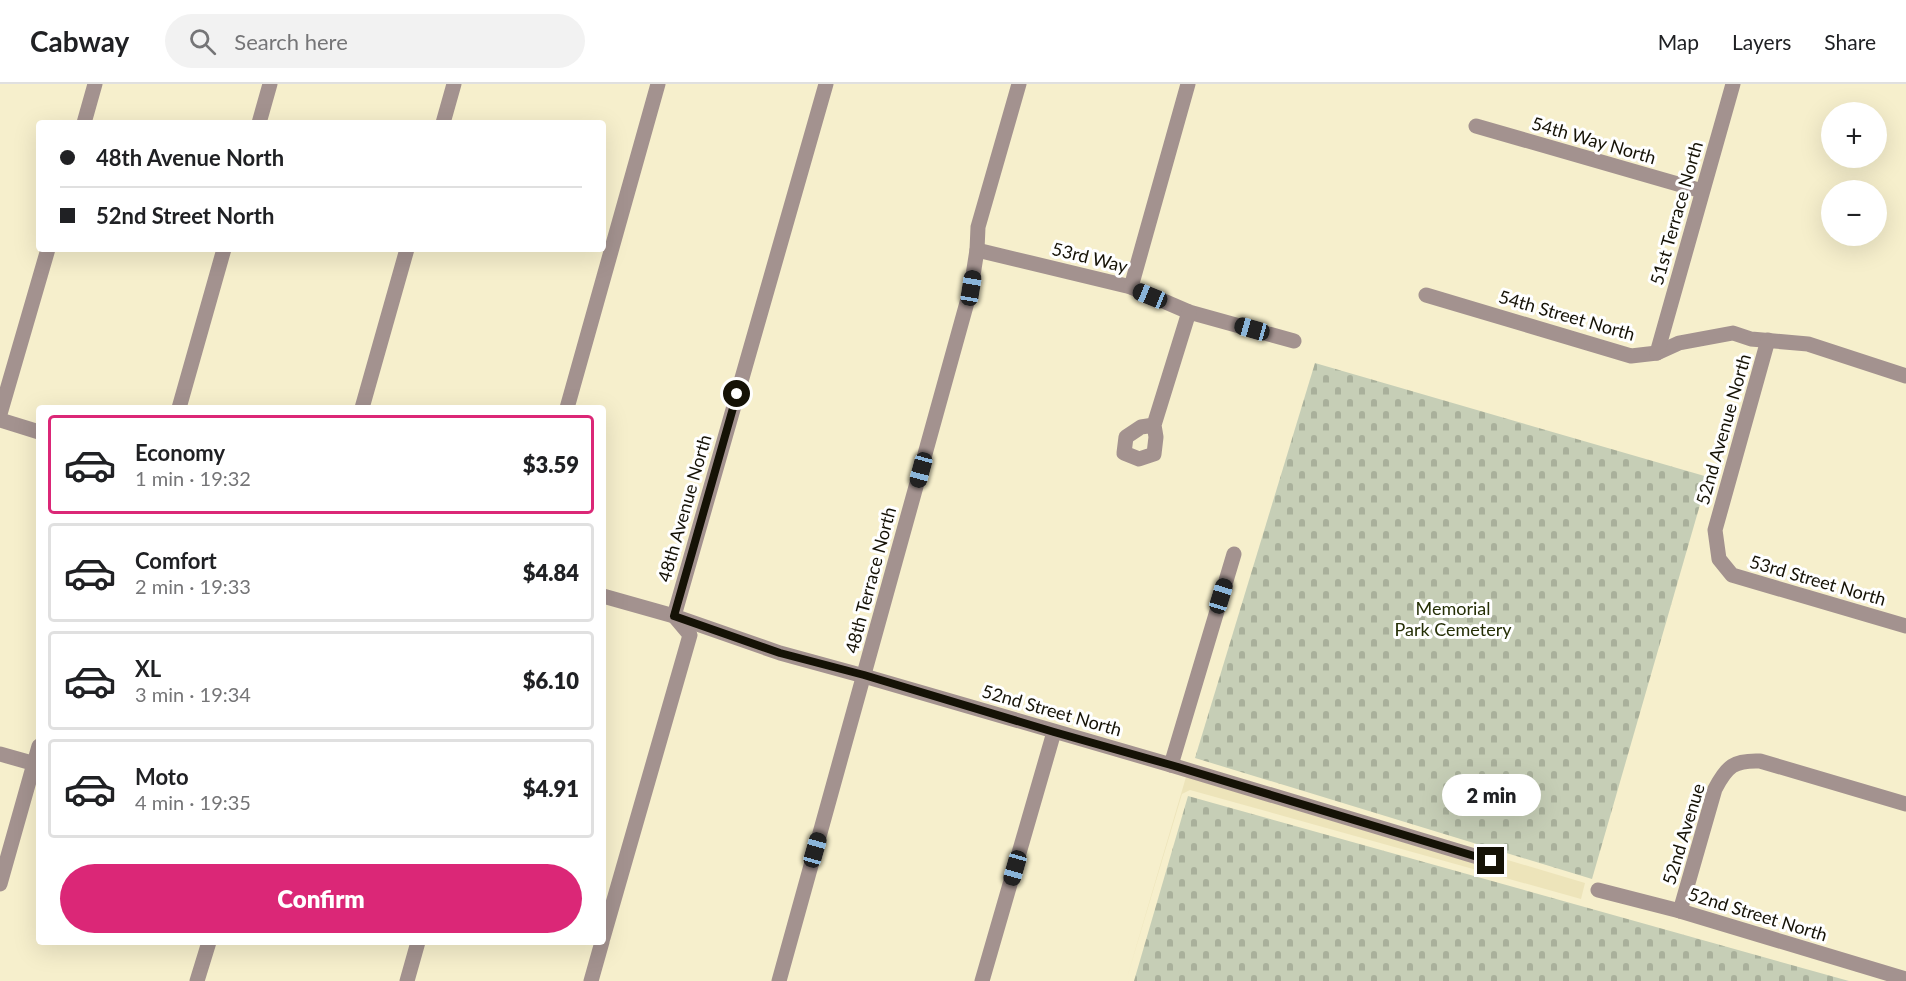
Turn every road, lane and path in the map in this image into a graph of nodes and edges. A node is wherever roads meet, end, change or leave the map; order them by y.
1 (95, 84) edge
2 (270, 84) edge
3 (454, 84) edge
4 (658, 84) edge
5 (826, 84) edge
6 (1019, 84) edge
7 (1188, 84) edge
8 (1733, 84) edge
9 (85, 120) edge
10 (261, 120) edge
11 (444, 120) edge
12 (1476, 126) dead end
13 (1702, 191) junction
14 (977, 250) junction
15 (47, 252) edge
16 (223, 252) edge
17 (406, 252) edge
18 (1131, 287) junction
19 (1426, 295) dead end
20 (1189, 312) junction
21 (1768, 340) junction
22 (1294, 341) dead end
23 (1657, 353) junction
24 (1906, 376) edge
25 (180, 405) edge
26 (363, 405) edge
27 (568, 405) edge
28 (0, 414) edge
29 (0, 420) edge
30 (1154, 425) dead end
31 (36, 431) edge
32 (1715, 530) joint
33 (1234, 554) dead end
34 (606, 597) edge
35 (674, 616) junction
36 (1906, 626) edge
37 (864, 675) junction
38 (1054, 732) junction
39 (0, 754) edge
40 (36, 764) edge
41 (1171, 765) junction
42 (1906, 804) edge
43 (1491, 861) dead end
44 (0, 884) edge
45 (1598, 890) dead end
46 (1680, 911) junction
47 (606, 928) edge
48 (208, 945) edge
49 (417, 945) edge
50 (601, 945) edge
51 (1906, 979) edge
52 (198, 981) edge
53 (407, 981) edge
54 (591, 981) edge
55 (779, 981) edge
56 (982, 981) edge

1 - 9 street
2 - 10 street
3 - 11 street
4 - 27 street
5 - 35 street, 48th Avenue North
6 - 14 street, 48th Terrace North
7 - 18 street
8 - 13 street, 51st Terrace North
12 - 13 street, 54th Way North
13 - 23 street, 51st Terrace North
14 - 18 street, 53rd Way
14 - 37 street, 48th Terrace North
15 - 28 street
16 - 25 street
17 - 26 street
18 - 20 street, 53rd Way
19 - 23 street, 54th Street North
20 - 22 street, 53rd Way
20 - 30 street
21 - 23 street, 54th Street North
21 - 24 street, 54th Street North
21 - 32 street, 52nd Avenue North
29 - 31 street
32 - 36 street, 53rd Street North
33 - 41 street
34 - 35 street, 52nd Street North
35 - 37 street, 52nd Street North
35 - 47 street
37 - 38 street, 52nd Street North
37 - 55 street, 48th Terrace North
38 - 41 street, 52nd Street North
38 - 56 street
39 - 40 street
40 - 44 street
41 - 43 street, 52nd Street North
42 - 46 street, 52nd Avenue
45 - 46 street, 52nd Street North
46 - 51 street, 52nd Street North
48 - 52 street
49 - 53 street
50 - 54 street

